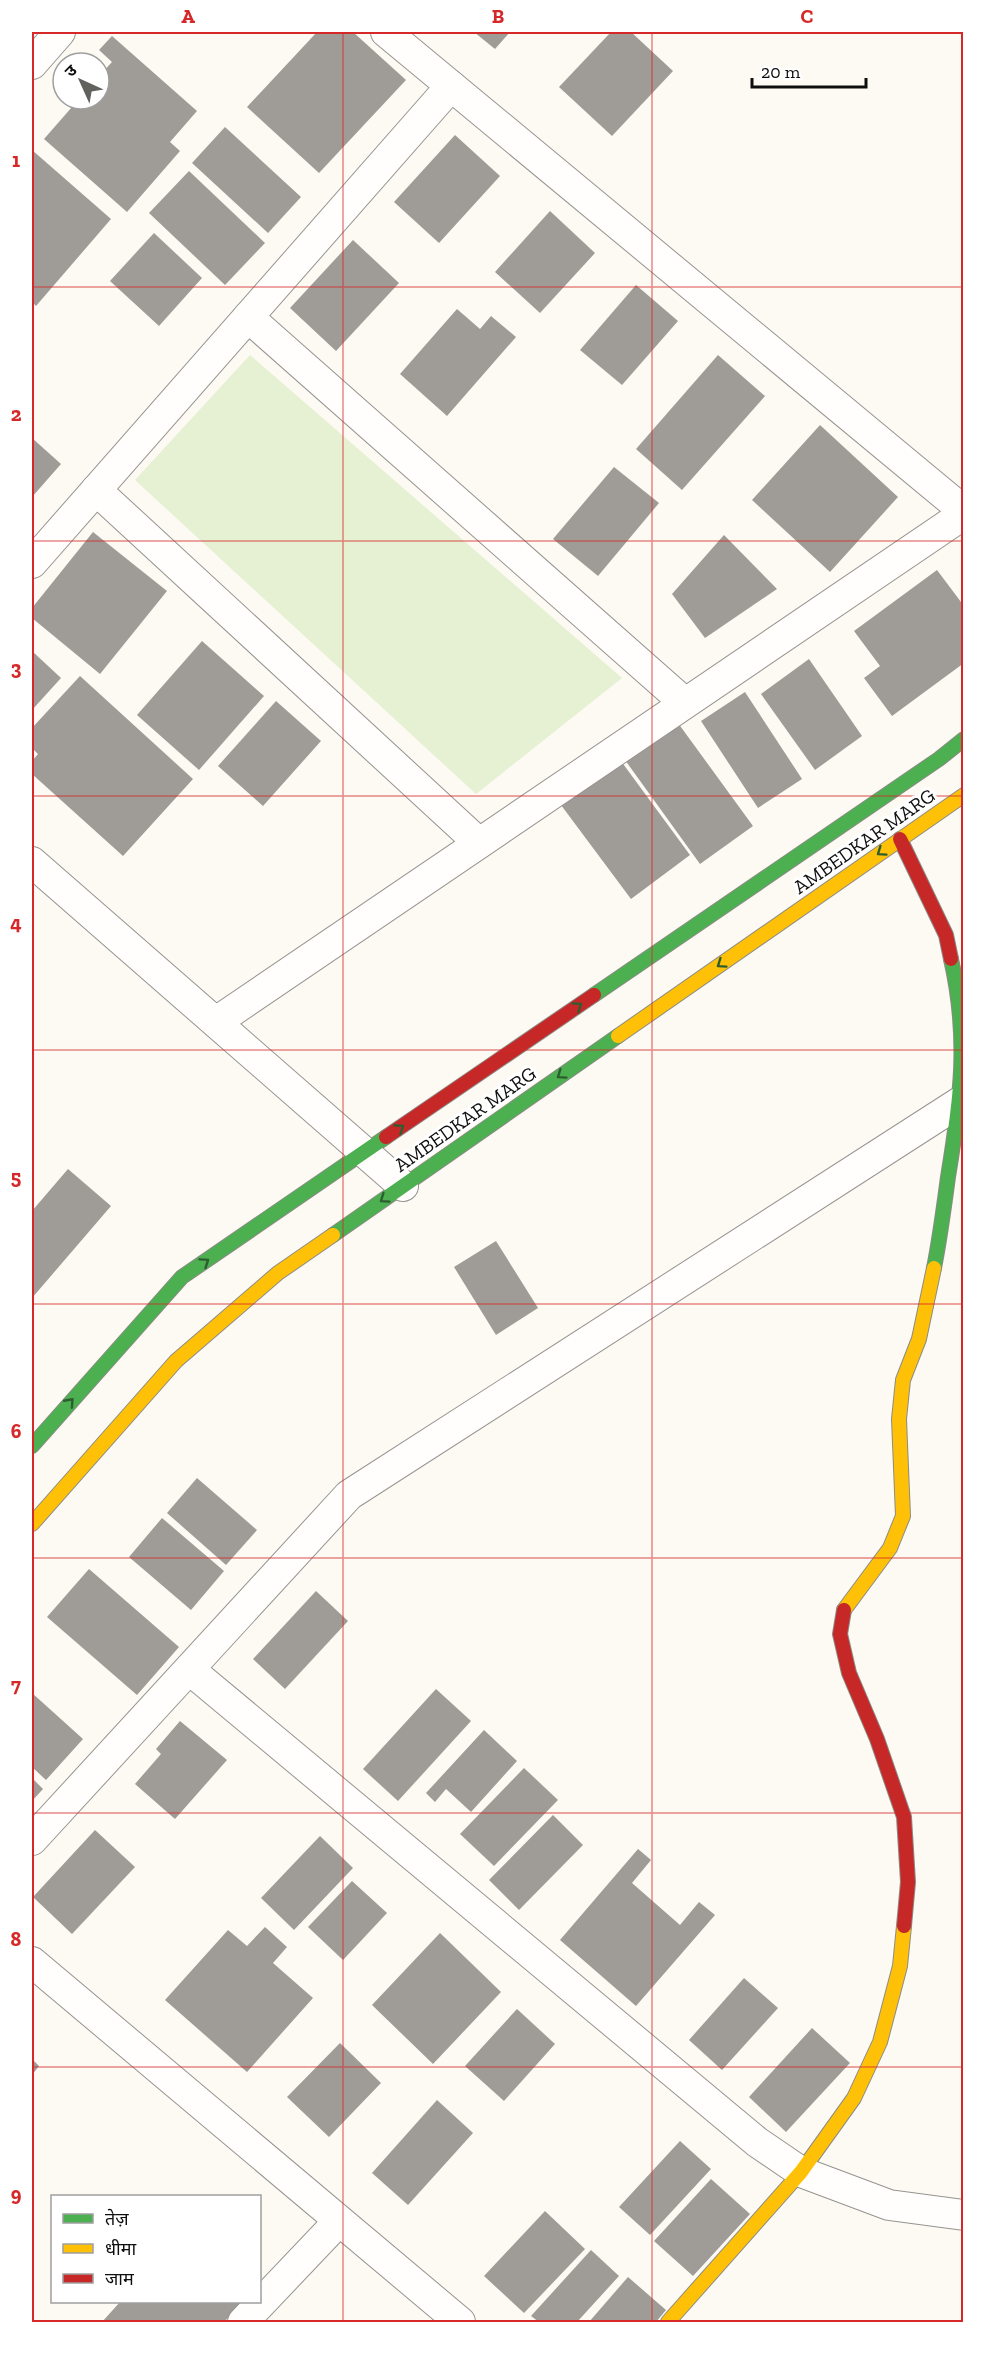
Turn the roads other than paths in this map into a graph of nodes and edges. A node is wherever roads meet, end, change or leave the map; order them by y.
1 (60, 32) edge
2 (386, 32) edge
3 (32, 64) edge
4 (451, 86) junction
5 (249, 317) junction
6 (96, 490) junction
7 (963, 513) edge
8 (32, 563) edge
9 (685, 703) junction
10 (963, 739) edge
11 (963, 795) edge
12 (900, 839) junction
13 (479, 843) junction
14 (32, 862) edge
15 (216, 1022) junction
16 (960, 1102) junction
17 (365, 1152) junction
18 (403, 1186) junction
19 (32, 1446) edge
20 (32, 1524) edge
21 (190, 1670) junction
22 (32, 1840) edge
23 (32, 1962) edge
24 (801, 2172) junction
25 (963, 2215) edge
26 (339, 2221) junction
27 (243, 2322) edge
28 (460, 2322) edge
29 (668, 2322) edge

1 - 3 street
2 - 4 street
4 - 5 street
4 - 7 street
5 - 6 street
5 - 9 street
6 - 8 street
6 - 13 street
7 - 9 street
9 - 13 street
17 -> 10 street, AMBEDKAR MARG
11 - 12 street, AMBEDKAR MARG
12 - 16 street
12 -> 18 street, AMBEDKAR MARG
13 - 15 street
14 - 15 street
15 - 17 street
16 - 21 street
16 - 24 street
17 - 18 street
19 -> 17 street, AMBEDKAR MARG
18 -> 20 street, AMBEDKAR MARG
21 - 22 street
21 - 24 street
23 - 26 street
24 - 25 street
24 - 29 street
26 - 27 street
26 - 28 street

